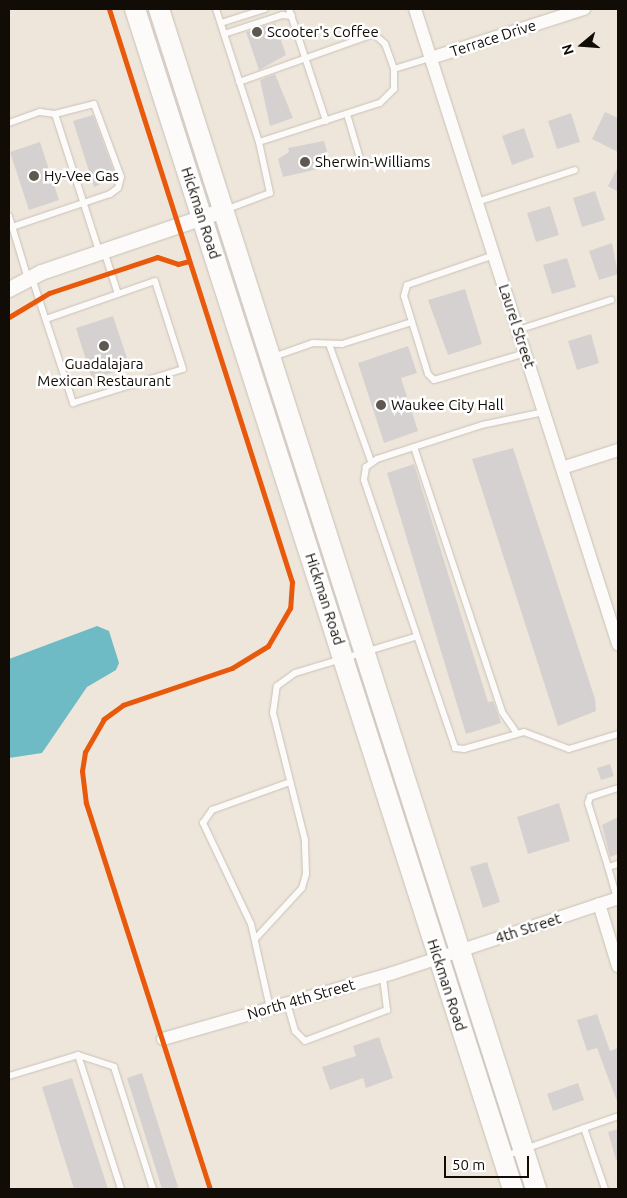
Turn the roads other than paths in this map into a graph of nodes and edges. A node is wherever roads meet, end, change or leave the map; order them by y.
1 (135, 9) edge
2 (159, 9) edge
3 (216, 9) edge
4 (265, 9) edge
5 (289, 9) edge
6 (415, 9) edge
7 (584, 9) edge
8 (292, 16) junction
9 (220, 23) junction
10 (224, 34) junction
11 (305, 56) junction
12 (431, 58) junction
13 (394, 69) junction
14 (240, 82) junction
15 (55, 114) junction
16 (346, 114) junction
17 (326, 121) junction
18 (9, 123) edge
19 (259, 142) junction
20 (359, 155) dead end
21 (575, 170) dead end
22 (84, 202) junction
23 (477, 202) junction
24 (223, 210) junction
25 (9, 216) edge
26 (203, 218) junction
27 (12, 227) junction
28 (102, 252) junction
29 (494, 254) junction
30 (30, 278) junction
31 (9, 289) edge
32 (118, 294) junction
33 (611, 300) dead end
34 (46, 319) junction
35 (412, 322) junction
36 (518, 330) junction
37 (330, 344) junction
38 (525, 353) junction
39 (270, 358) junction
40 (544, 412) junction
41 (414, 447) junction
42 (618, 450) edge
43 (371, 461) junction
44 (562, 468) junction
45 (614, 615) edge
46 (415, 637) junction
47 (618, 644) edge
48 (364, 654) junction
49 (345, 661) junction
50 (516, 732) junction
51 (618, 734) edge
52 (290, 782) junction
53 (618, 788) edge
54 (618, 864) edge
55 (608, 867) junction
56 (617, 898) edge
57 (599, 904) junction
58 (256, 938) junction
59 (459, 951) junction
60 (437, 957) junction
61 (618, 966) edge
62 (383, 976) junction
63 (287, 1003) junction
64 (270, 1008) junction
65 (163, 1038) dead end
66 (78, 1054) junction
67 (9, 1076) edge
68 (618, 1116) edge
69 (584, 1128) junction
70 (524, 1151) junction
71 (503, 1157) junction
72 (121, 1189) edge
73 (153, 1189) edge
74 (513, 1189) edge
75 (536, 1189) edge
76 (604, 1189) edge

1 - 26 highway, Hickman Road
2 - 24 highway, Hickman Road
3 - 9 lane
4 - 9 lane
5 - 8 lane
6 - 12 street, Laurel Street
7 - 12 street, Terrace Drive
8 - 10 lane
8 - 11 lane
9 - 10 lane
10 - 14 lane
11 - 13 lane
11 - 14 lane
11 - 17 lane
12 - 13 lane
12 - 23 street, Laurel Street
13 - 16 lane
14 - 19 lane
15 - 18 lane
15 - 22 lane
15 - 22 lane
16 - 17 lane
16 - 20 lane
17 - 19 lane
19 - 24 lane
21 - 23 lane
22 - 27 lane
22 - 28 lane
23 - 29 street, Laurel Street
24 - 26 street
24 - 39 highway, Hickman Road
25 - 27 lane
26 - 28 street
26 - 49 highway, Hickman Road
27 - 30 lane
28 - 30 street
28 - 32 lane
29 - 35 lane
29 - 36 street, Laurel Street
30 - 31 street
30 - 34 lane
32 - 34 lane
32 - 34 lane
33 - 36 lane
35 - 37 lane
35 - 38 lane
36 - 38 street, Laurel Street
37 - 39 lane
37 - 43 lane
38 - 40 street, Laurel Street
39 - 48 highway, Hickman Road
40 - 41 lane
40 - 44 street, Laurel Street
41 - 43 lane
41 - 50 lane
42 - 44 street
43 - 46 lane
44 - 45 street, Laurel Street
45 - 47 street, Laurel Street
46 - 48 lane
46 - 50 lane
48 - 49 lane
48 - 59 highway, Hickman Road
49 - 52 lane
49 - 60 highway, Hickman Road
50 - 51 lane
52 - 58 lane
52 - 58 lane
53 - 55 lane
54 - 55 lane
55 - 56 lane
56 - 57 street, 4th Street
57 - 59 street, 4th Street
57 - 61 street
58 - 64 lane
59 - 60 street, 4th Street
59 - 70 highway, Hickman Road
60 - 62 street, North 4th Street
60 - 71 highway, Hickman Road
62 - 63 street, North 4th Street
62 - 63 lane
63 - 64 street, North 4th Street
64 - 65 street, North 4th Street
66 - 67 lane
66 - 72 lane
66 - 73 lane
68 - 69 lane
69 - 70 lane
69 - 76 lane
70 - 71 lane
70 - 75 highway, Hickman Road
71 - 74 highway, Hickman Road

